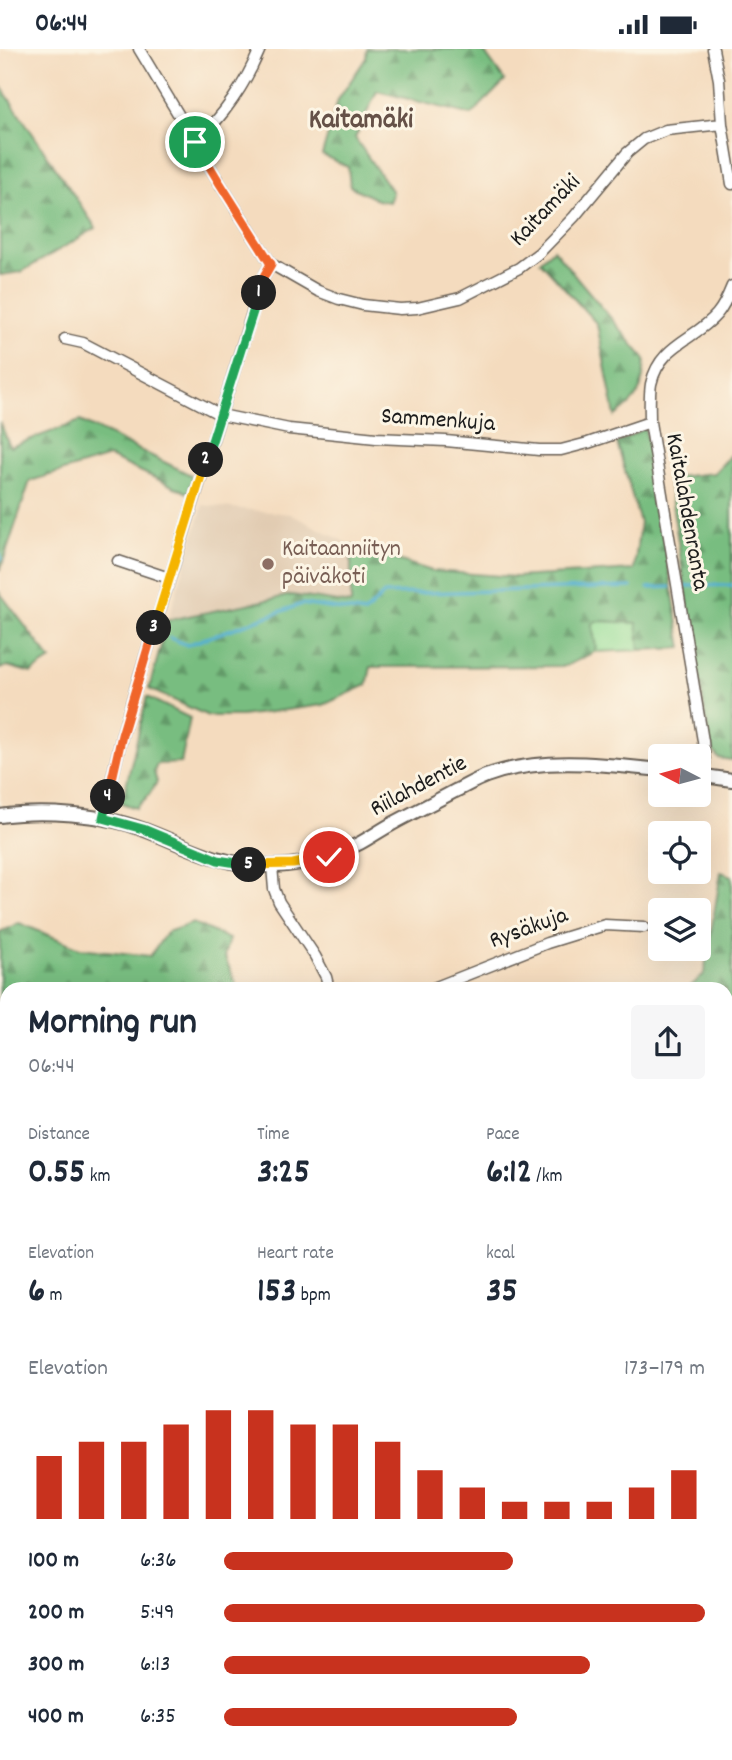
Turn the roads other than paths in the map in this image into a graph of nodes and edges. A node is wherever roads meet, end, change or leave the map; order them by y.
1 (139, 49) edge
2 (260, 49) edge
3 (712, 49) edge
4 (722, 124) junction
5 (195, 142) junction
6 (732, 184) edge
7 (271, 264) junction
8 (732, 286) edge
9 (65, 339) dead end
10 (221, 415) junction
11 (650, 422) junction
12 (118, 561) dead end
13 (169, 578) junction
14 (702, 744) edge
15 (648, 770) edge
16 (711, 777) edge
17 (732, 780) edge
18 (0, 816) edge
19 (103, 818) junction
20 (272, 866) junction
21 (644, 927) dead end
22 (327, 982) edge
23 (450, 982) edge

1 - 5 street, Kaitamäki
2 - 5 street
3 - 4 street
4 - 6 street
4 - 7 street, Kaitamäki
5 - 7 street, Kaitamäki
7 - 10 street
8 - 11 street, Kaitalahdenranta
9 - 10 street, Sammenkuja
10 - 11 street, Sammenkuja
10 - 13 street
11 - 14 street, Kaitalahdenranta
12 - 13 street
13 - 19 street
15 - 20 street, Riilahdentie
16 - 17 street
18 - 19 street, Riilahdentie
19 - 20 street, Riilahdentie
20 - 22 street
21 - 23 street, Rysäkuja

